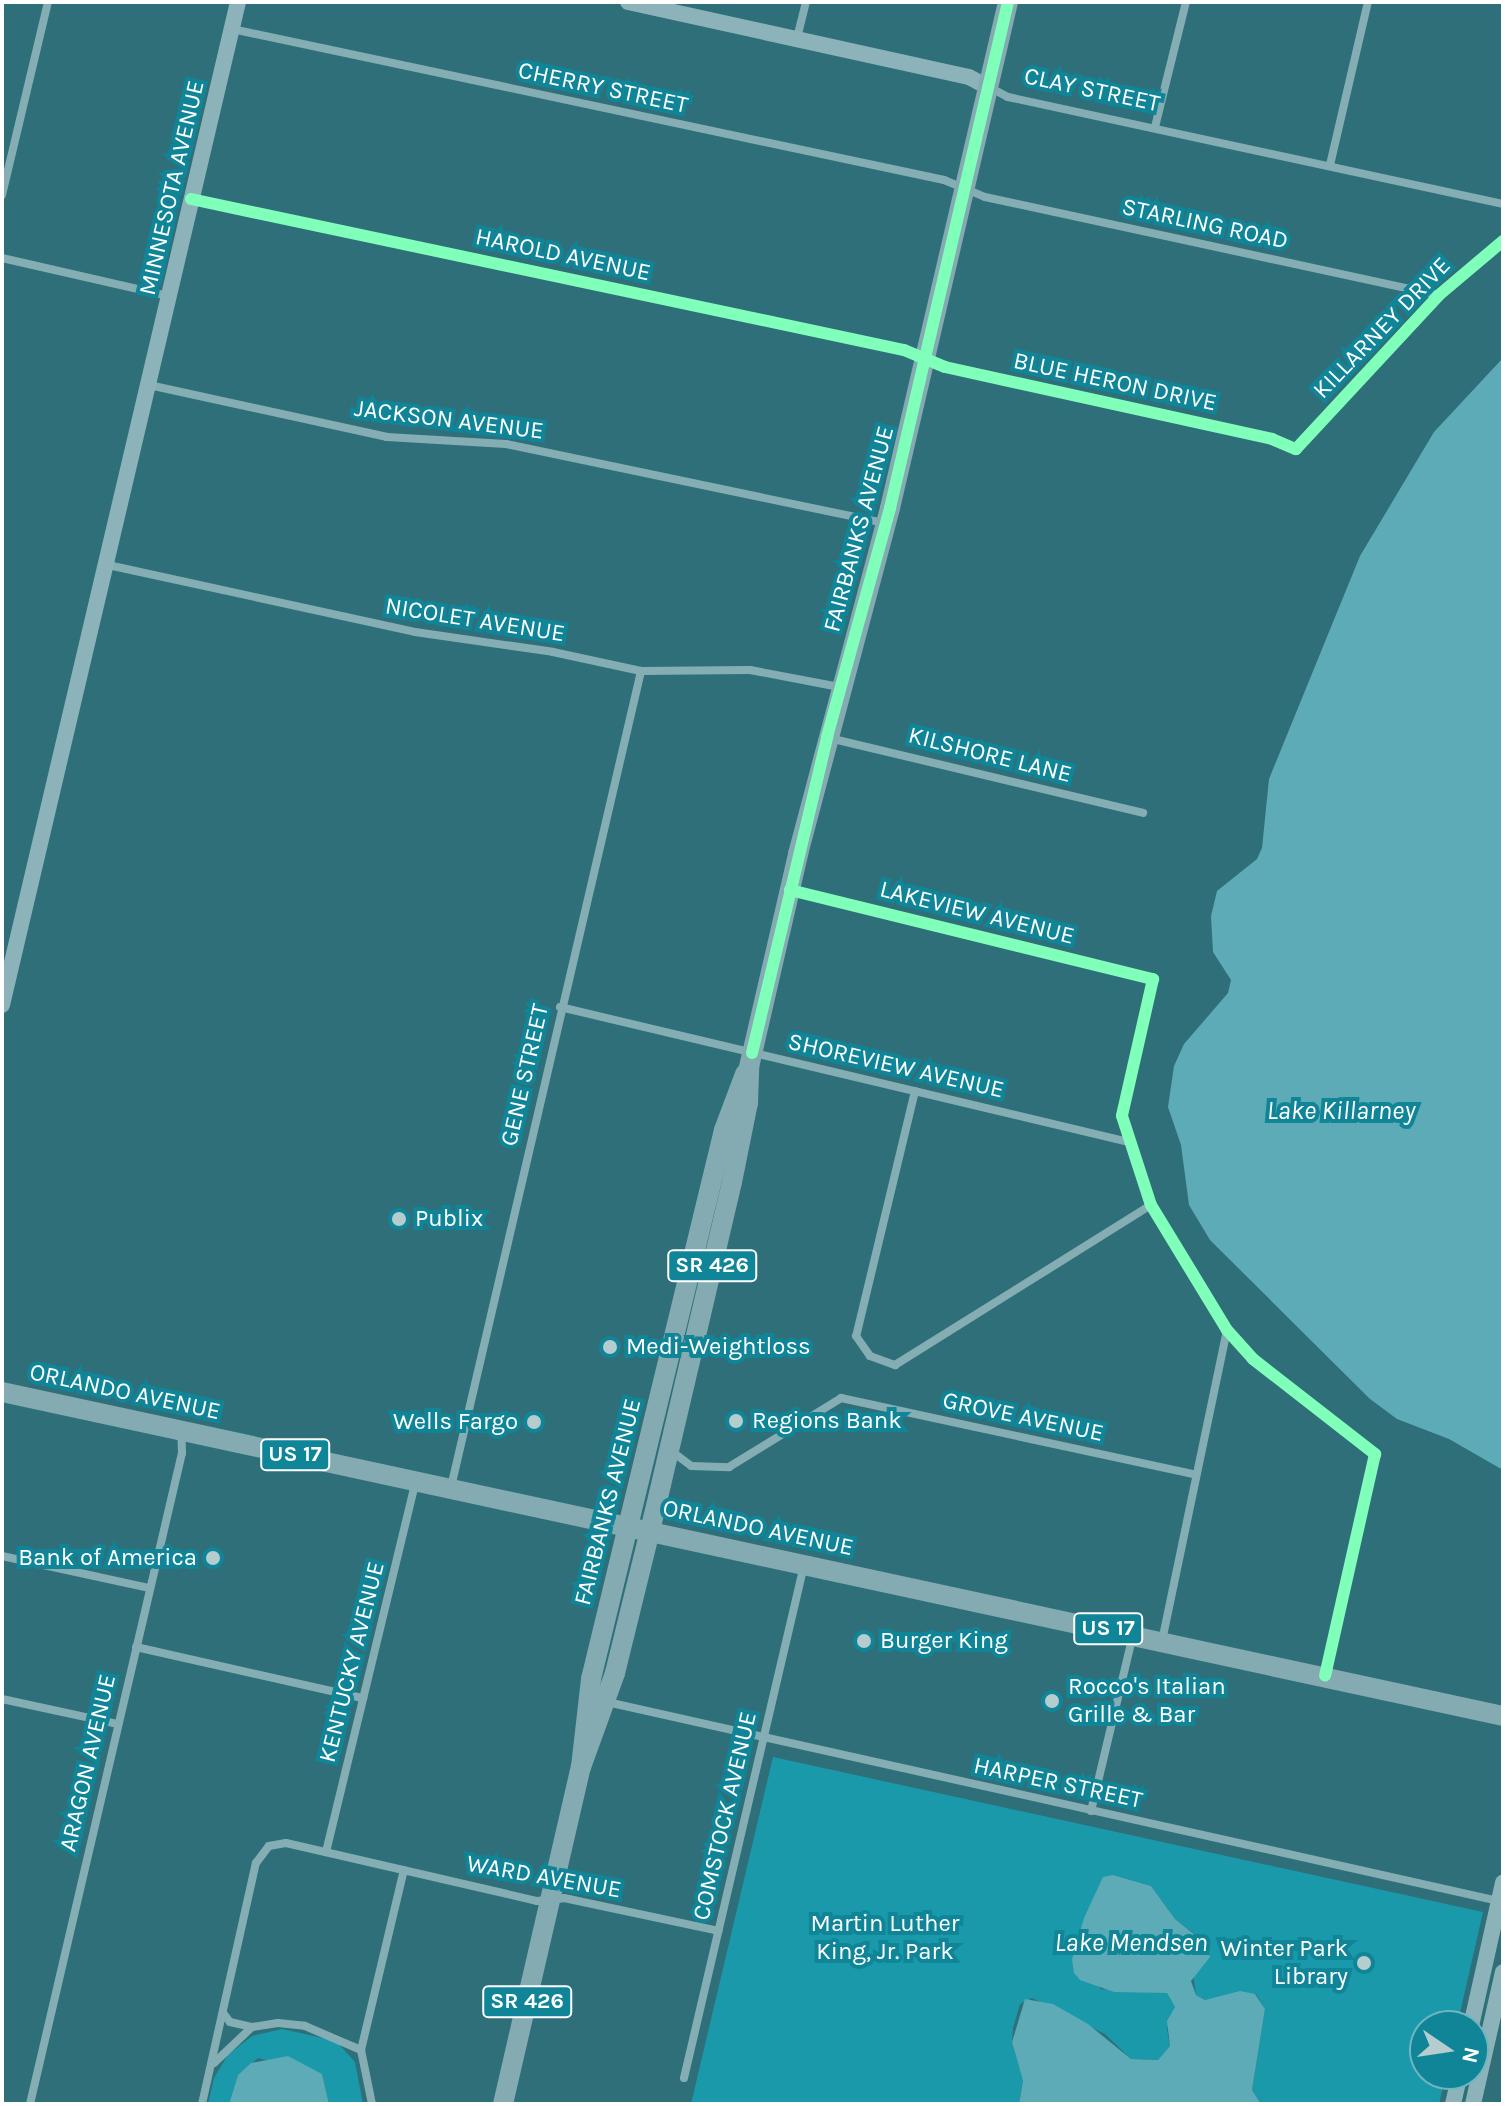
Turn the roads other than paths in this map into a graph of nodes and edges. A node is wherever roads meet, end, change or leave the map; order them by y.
1 (48, 2) edge
2 (238, 2) edge
3 (628, 2) edge
4 (806, 2) edge
5 (1008, 2) edge
6 (1186, 2) edge
7 (1368, 2) edge
8 (232, 29) junction
9 (797, 38) junction
10 (988, 87) junction
11 (1155, 127) junction
12 (1330, 165) junction
13 (964, 188) junction
14 (2, 195) edge
15 (191, 199) junction
16 (1503, 204) edge
17 (1503, 241) edge
18 (2, 258) edge
19 (1439, 295) junction
20 (168, 296) junction
21 (925, 359) junction
22 (149, 385) junction
23 (1296, 449) joint
24 (885, 523) junction
25 (108, 565) junction
26 (641, 671) junction
27 (839, 687) junction
28 (827, 737) junction
29 (1143, 813) dead end
30 (790, 890) junction
31 (2, 1005) edge
32 (560, 1007) junction
33 (751, 1060) junction
34 (915, 1091) junction
35 (1129, 1142) junction
36 (1151, 1205) junction
37 (1227, 1330) junction
38 (2, 1392) edge
39 (181, 1430) junction
40 (669, 1449) junction
41 (1196, 1475) junction
42 (416, 1481) junction
43 (450, 1488) junction
44 (638, 1529) junction
45 (2, 1556) edge
46 (805, 1564) junction
47 (149, 1588) junction
48 (1133, 1634) junction
49 (1162, 1641) junction
50 (136, 1647) junction
51 (1325, 1675) junction
52 (363, 1698) junction
53 (2, 1699) edge
54 (605, 1701) junction
55 (1503, 1716) edge
56 (118, 1724) junction
57 (764, 1737) junction
58 (581, 1767) junction
59 (1091, 1811) junction
60 (326, 1852) junction
61 (404, 1870) junction
62 (1503, 1883) edge
63 (551, 1900) junction
64 (1501, 1902) edge
65 (719, 1931) junction
66 (1503, 1972) edge
67 (1475, 2010) edge
68 (223, 2013) junction
69 (252, 2027) junction
70 (361, 2050) junction
71 (211, 2066) junction
72 (684, 2078) dead end
73 (30, 2104) edge
74 (202, 2104) edge
75 (372, 2104) edge
76 (503, 2104) edge
77 (1473, 2104) edge

1 - 14 street
2 - 8 street, MINNESOTA AVENUE
3 - 9 street, CLAY STREET
4 - 9 street
5 - 10 main road, FAIRBANKS AVENUE / SR 426
6 - 11 street
7 - 12 street
8 - 13 street, CHERRY STREET
8 - 15 street, MINNESOTA AVENUE
9 - 10 street, CLAY STREET
10 - 11 street, CLAY STREET
10 - 13 main road, FAIRBANKS AVENUE / SR 426
11 - 12 street, CLAY STREET
12 - 16 street, CLAY STREET
13 - 19 street, STARLING ROAD
13 - 21 main road, FAIRBANKS AVENUE / SR 426
15 - 20 street, MINNESOTA AVENUE
15 - 21 street, HAROLD AVENUE
17 - 19 street, KILLARNEY DRIVE
18 - 20 street
19 - 23 street, KILLARNEY DRIVE
20 - 22 street, MINNESOTA AVENUE
21 - 23 street, BLUE HERON DRIVE
21 - 24 main road, FAIRBANKS AVENUE / SR 426
22 - 24 street, JACKSON AVENUE
22 - 25 street, MINNESOTA AVENUE
24 - 27 main road, FAIRBANKS AVENUE / SR 426
25 - 26 street, NICOLET AVENUE
25 - 31 street, MINNESOTA AVENUE
26 - 27 street, NICOLET AVENUE
26 - 32 street, GENE STREET
27 - 28 main road, FAIRBANKS AVENUE / SR 426
28 - 29 street, KILSHORE LANE
28 - 30 main road, FAIRBANKS AVENUE / SR 426
30 - 33 main road, FAIRBANKS AVENUE / SR 426
30 - 35 street, LAKEVIEW AVENUE
32 - 33 street, SHOREVIEW AVENUE
32 - 43 street, GENE STREET
33 - 34 street, SHOREVIEW AVENUE
33 - 40 main road, FAIRBANKS AVENUE / SR 426
33 - 44 main road, FAIRBANKS AVENUE / SR 426
34 - 35 street, SHOREVIEW AVENUE
34 - 36 street
35 - 36 street
36 - 37 street
37 - 41 street
37 - 51 street
38 - 39 main road, ORLANDO AVENUE / US 17
39 - 42 main road, ORLANDO AVENUE / US 17
39 - 47 street, ARAGON AVENUE
40 - 41 street, GROVE AVENUE
40 - 44 main road, FAIRBANKS AVENUE / SR 426
41 - 49 street
42 - 43 main road, ORLANDO AVENUE / US 17
42 - 52 street, KENTUCKY AVENUE
43 - 44 main road, ORLANDO AVENUE / US 17
44 - 46 main road, ORLANDO AVENUE / US 17
44 - 54 main road, FAIRBANKS AVENUE / SR 426
44 - 58 main road, FAIRBANKS AVENUE / SR 426
45 - 47 street
46 - 48 main road, ORLANDO AVENUE / US 17
46 - 57 street, COMSTOCK AVENUE
47 - 50 street, ARAGON AVENUE
48 - 49 main road, ORLANDO AVENUE / US 17
48 - 59 street
49 - 51 main road, ORLANDO AVENUE / US 17
50 - 52 street
50 - 56 street, ARAGON AVENUE
51 - 55 main road, ORLANDO AVENUE / US 17
52 - 60 street, KENTUCKY AVENUE
53 - 56 street
54 - 57 street, HARPER STREET
54 - 58 main road, FAIRBANKS AVENUE / SR 426
56 - 73 street, ARAGON AVENUE
57 - 59 street, HARPER STREET
57 - 65 street, COMSTOCK AVENUE
58 - 63 main road, FAIRBANKS AVENUE / SR 426
59 - 64 street, HARPER STREET
60 - 61 street, WARD AVENUE
60 - 68 street, WARD AVENUE
61 - 63 street, WARD AVENUE
61 - 70 street
62 - 64 street
63 - 65 street, WARD AVENUE
63 - 76 main road, FAIRBANKS AVENUE / SR 426
64 - 67 street
65 - 72 street, COMSTOCK AVENUE
66 - 77 street
68 - 69 street
68 - 71 street
69 - 70 street
69 - 71 street
70 - 75 street
71 - 74 street

